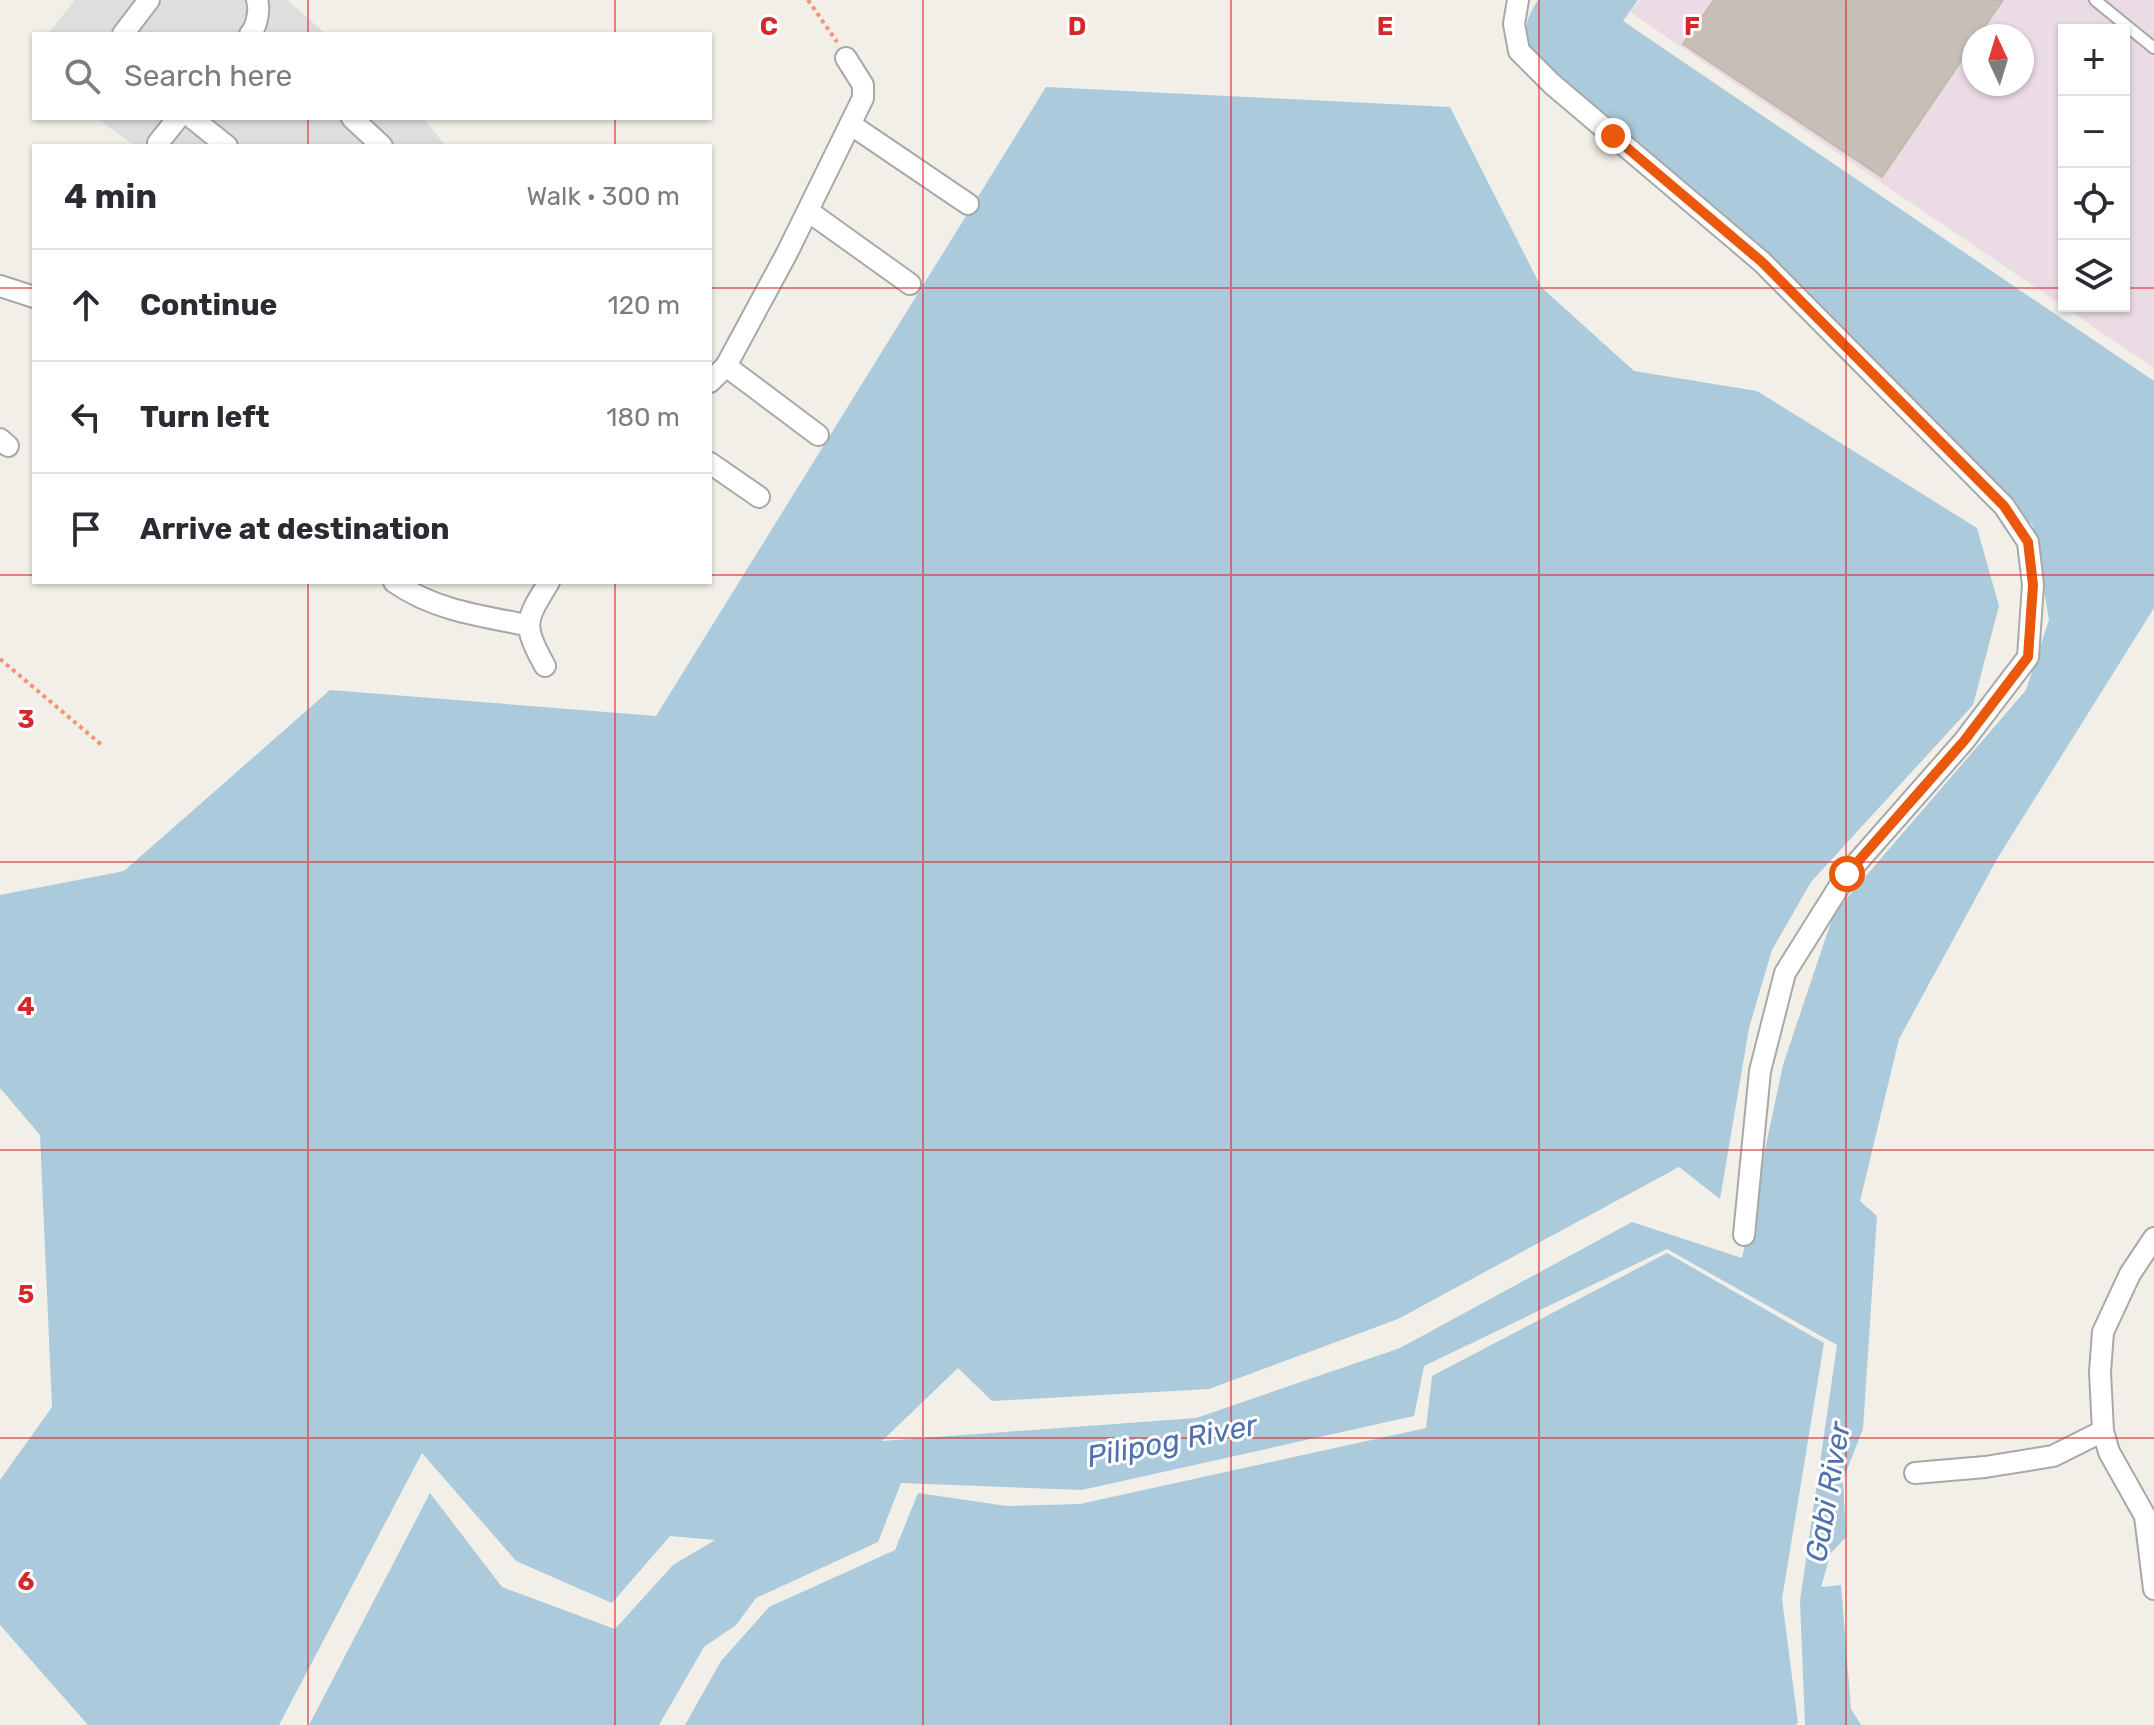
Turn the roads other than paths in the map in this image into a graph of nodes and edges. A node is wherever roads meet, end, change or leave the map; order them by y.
1 (149, 0) edge
2 (1518, 0) edge
3 (2095, 0) edge
4 (258, 2) edge
5 (125, 32) edge
6 (255, 32) edge
7 (2154, 48) edge
8 (846, 58) road end
9 (176, 120) edge
10 (194, 120) edge
11 (354, 120) edge
12 (850, 124) junction
13 (158, 143) dead end
14 (224, 144) edge
15 (380, 144) edge
16 (968, 204) dead end
17 (808, 211) junction
18 (910, 284) dead end
19 (0, 286) edge
20 (32, 296) edge
21 (726, 366) junction
22 (712, 380) edge
23 (818, 435) dead end
24 (712, 464) edge
25 (759, 497) dead end
26 (397, 584) edge
27 (548, 584) edge
28 (527, 625) junction
29 (545, 666) dead end
30 (1744, 1235) dead end
31 (2154, 1238) edge
32 (2103, 1431) junction
33 (1915, 1473) dead end
34 (2154, 1589) edge

1 - 5 street
2 - 30 street
3 - 7 lane
4 - 6 street
8 - 12 street
9 - 13 street
10 - 14 street
11 - 15 street
12 - 16 street
12 - 17 street
17 - 18 street
17 - 21 street
19 - 20 street
21 - 22 street
21 - 23 street
24 - 25 street
26 - 28 street
27 - 28 street
28 - 29 street
31 - 32 street
32 - 33 street
32 - 34 street

